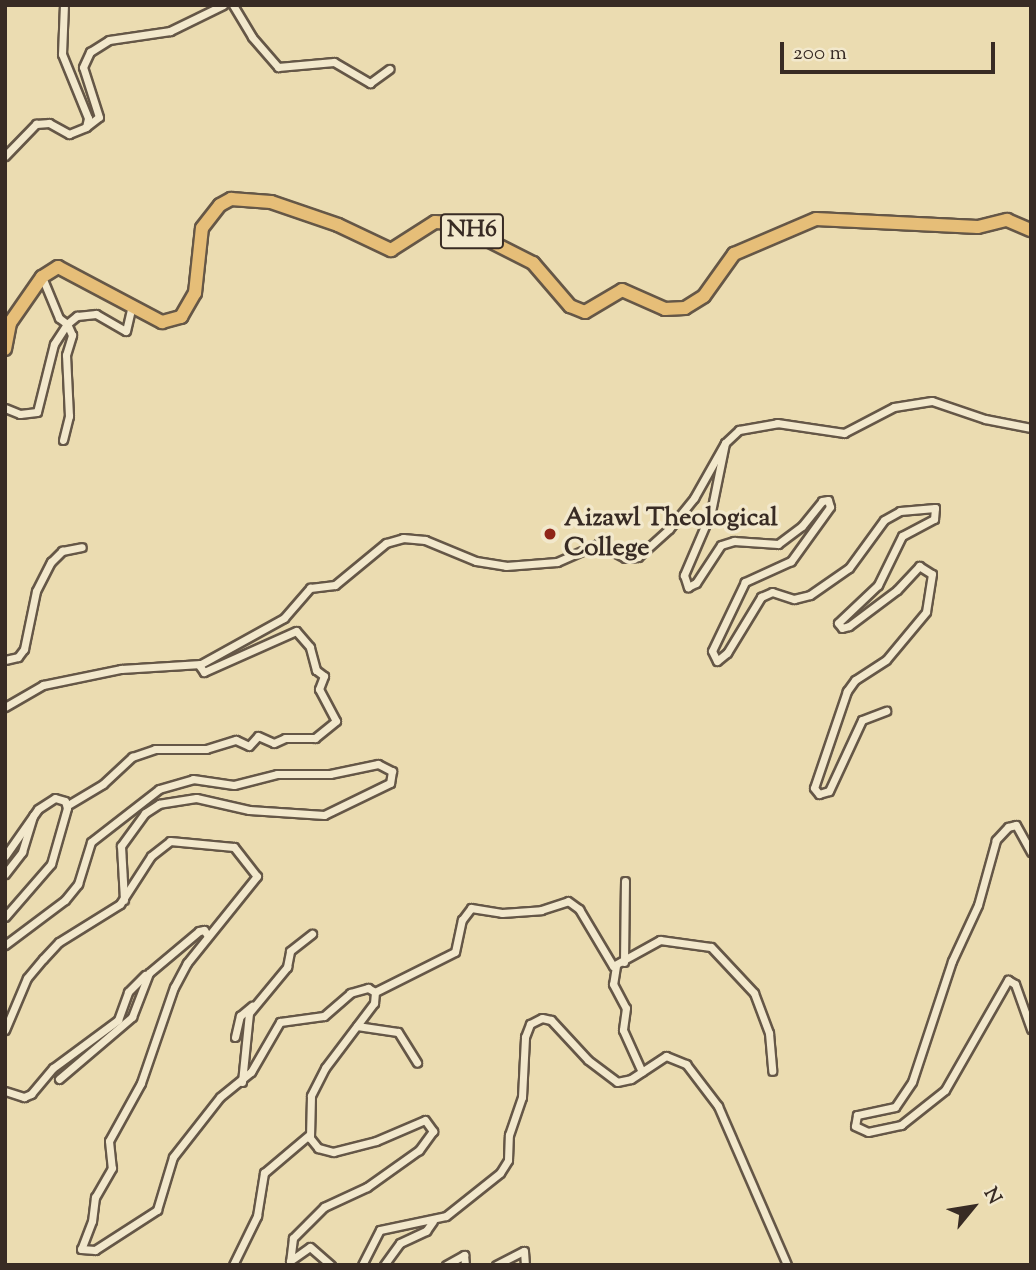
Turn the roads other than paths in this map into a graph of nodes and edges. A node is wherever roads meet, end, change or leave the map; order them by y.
1 (64, 5) edge
2 (223, 5) edge
3 (233, 5) edge
4 (389, 69) dead end
5 (86, 127) junction
6 (5, 156) edge
7 (1031, 230) edge
8 (42, 277) junction
9 (132, 305) junction
10 (67, 324) junction
11 (5, 349) edge
12 (5, 408) edge
13 (1031, 428) edge
14 (63, 440) dead end
15 (725, 443) junction
16 (82, 547) dead end
17 (5, 660) edge
18 (199, 665) junction
19 (5, 706) edge
20 (886, 711) dead end
21 (68, 805) junction
22 (33, 815) junction
23 (1031, 852) edge
24 (5, 856) edge
25 (5, 874) edge
26 (625, 881) dead end
27 (124, 900) junction
28 (5, 917) edge
29 (312, 934) dead end
30 (208, 936) junction
31 (5, 945) edge
32 (624, 962) junction
33 (616, 966) junction
34 (149, 973) junction
35 (375, 992) junction
36 (255, 1004) junction
37 (357, 1026) junction
38 (5, 1030) edge
39 (1031, 1030) edge
40 (235, 1037) dead end
41 (417, 1062) dead end
42 (772, 1071) dead end
43 (642, 1072) junction
44 (60, 1079) dead end
45 (242, 1082) junction
46 (5, 1091) edge
47 (309, 1135) junction
48 (433, 1221) junction
49 (233, 1265) edge
50 (331, 1265) edge
51 (362, 1265) edge
52 (384, 1265) edge
53 (446, 1265) edge
54 (465, 1265) edge
55 (496, 1265) edge
56 (525, 1265) edge
57 (787, 1265) edge

1 - 5 street
2 - 5 street
3 - 4 street
5 - 6 street
7 - 9 highway, NH6
8 - 9 highway, NH6
8 - 10 street
8 - 11 highway
9 - 10 street
10 - 12 street
10 - 14 street
13 - 15 street
15 - 18 street
15 - 20 street
16 - 17 street
18 - 19 street
18 - 21 street
21 - 22 street
21 - 28 street
22 - 24 street
22 - 25 street
23 - 39 street
26 - 32 street
27 - 30 street
27 - 31 street
27 - 38 street
29 - 36 street
30 - 34 street
30 - 45 street
32 - 33 street
32 - 42 street
33 - 35 street
33 - 43 street
34 - 44 street
34 - 46 street
35 - 37 street
35 - 45 street
36 - 40 street
36 - 45 street
37 - 41 street
37 - 47 street
43 - 48 street
43 - 57 street
47 - 49 street
47 - 50 street
48 - 51 street
48 - 52 street
53 - 54 street
55 - 56 street

